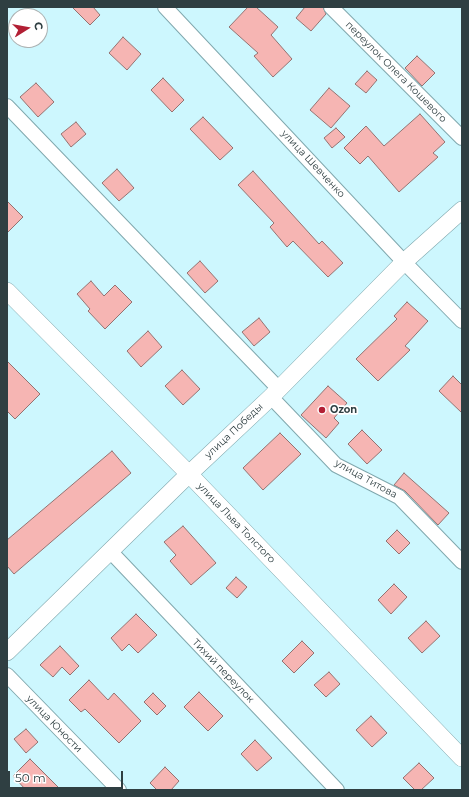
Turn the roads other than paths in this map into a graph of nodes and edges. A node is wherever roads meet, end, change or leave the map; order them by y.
1 (164, 7) edge
2 (331, 7) edge
3 (7, 106) edge
4 (462, 138) edge
5 (462, 210) edge
6 (404, 262) junction
7 (7, 291) edge
8 (462, 321) edge
9 (275, 393) junction
10 (188, 474) junction
11 (110, 551) junction
12 (462, 562) edge
13 (7, 652) edge
14 (7, 675) edge
15 (462, 758) edge
16 (119, 790) edge
17 (337, 790) edge

1 - 6 street, улица Шевченко
2 - 4 street, переулок Олега Кошевого
3 - 9 street, улица Титова
5 - 6 street, улица Победы
6 - 8 street, улица Шевченко
6 - 9 street, улица Победы
7 - 10 street, улица Льва Толстого
9 - 10 street, улица Победы
9 - 12 street, улица Титова
10 - 11 street, улица Победы
10 - 15 street, улица Льва Толстого
11 - 13 street, улица Победы
11 - 17 street, Тихий переулок
14 - 16 street, улица Юности

